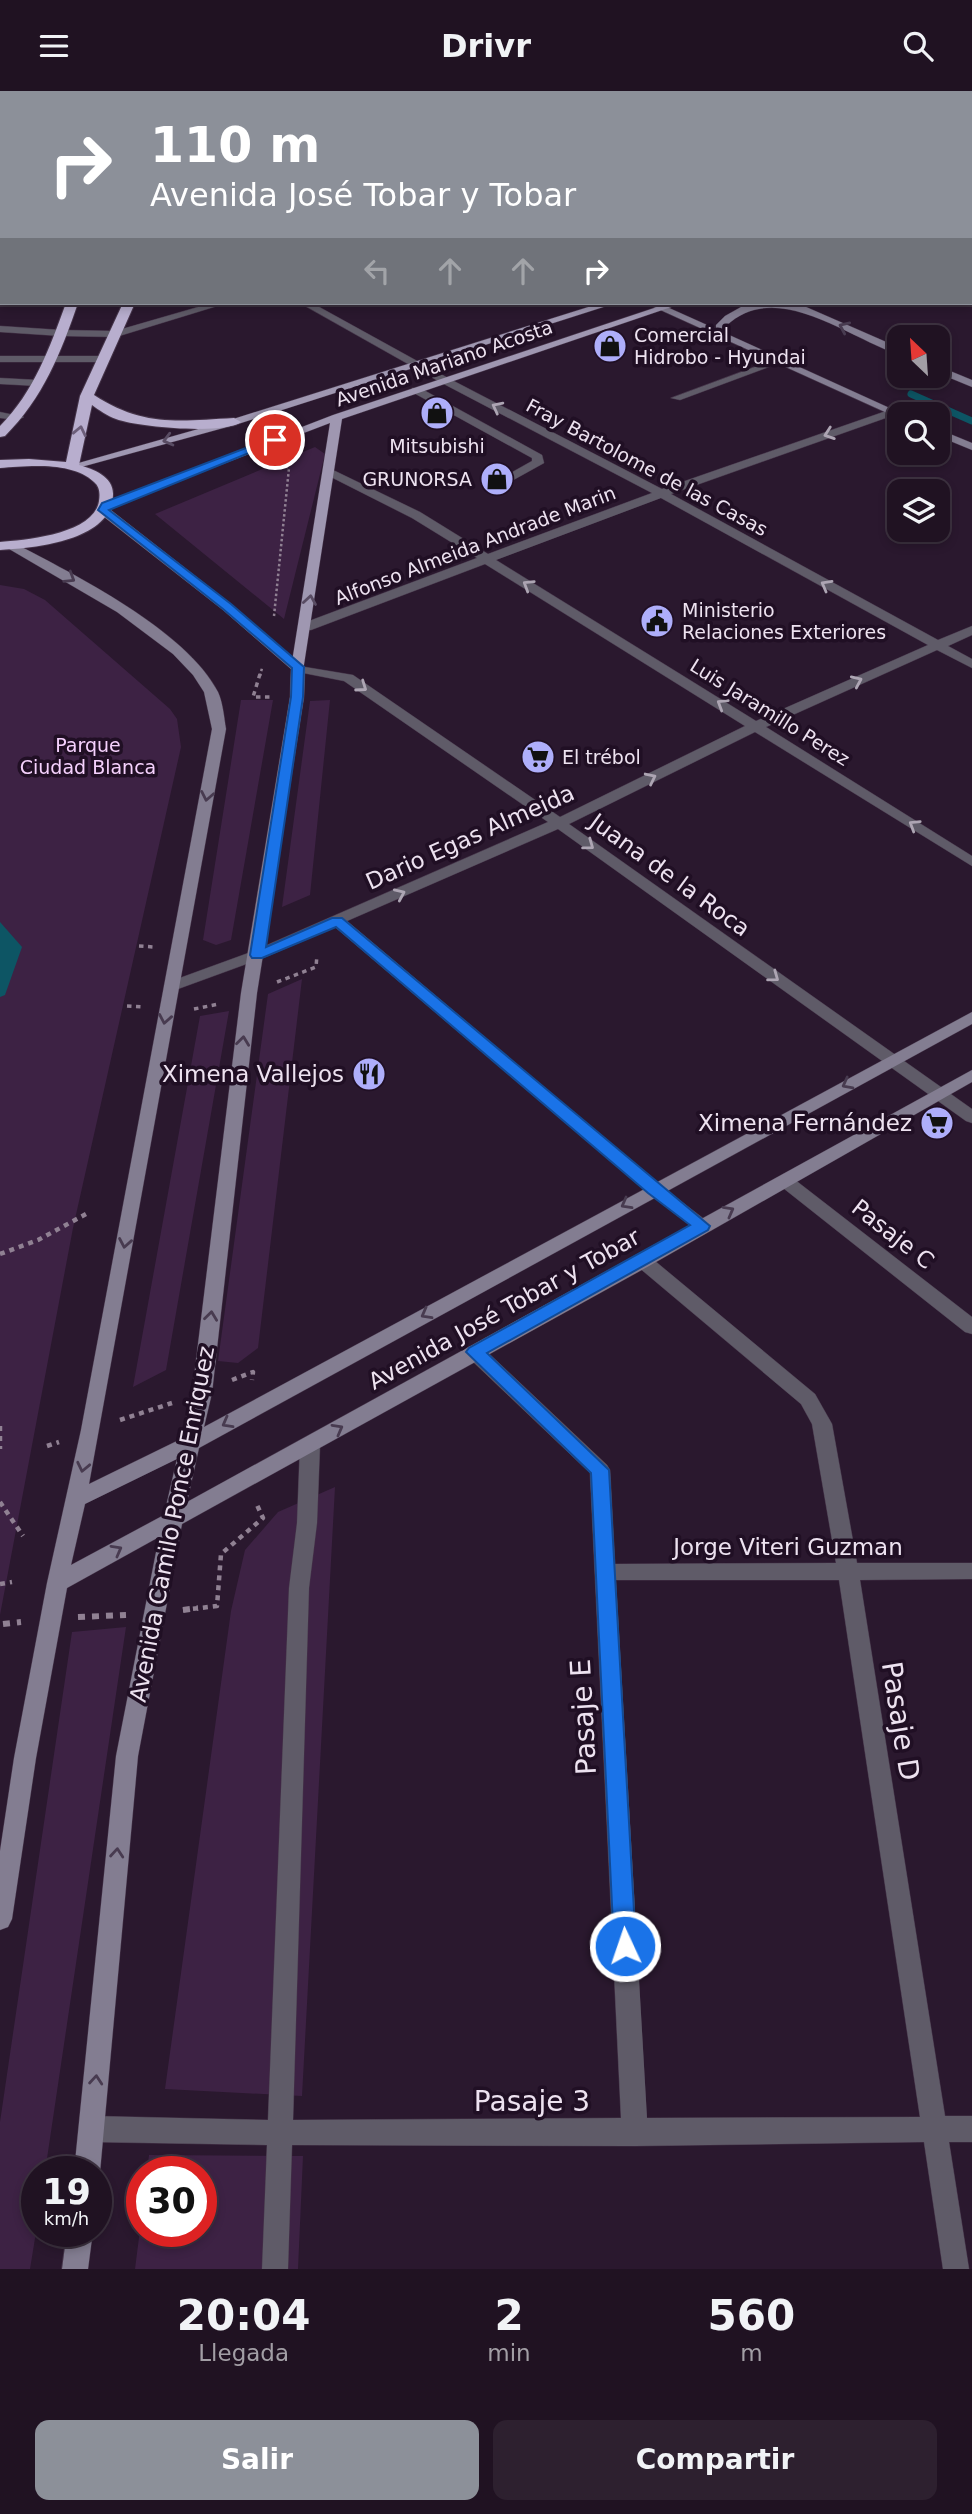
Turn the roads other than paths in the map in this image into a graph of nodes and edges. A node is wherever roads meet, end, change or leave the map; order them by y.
1 (71, 305) edge
2 (128, 305) edge
3 (215, 305) edge
4 (309, 305) edge
5 (605, 305) edge
6 (655, 305) edge
7 (672, 305) edge
8 (768, 305) edge
9 (793, 305) edge
10 (662, 308) junction
11 (0, 329) edge
12 (61, 333) junction
13 (116, 334) junction
14 (722, 335) junction
15 (887, 346) edge
16 (0, 359) edge
17 (54, 359) junction
18 (103, 359) junction
19 (780, 361) junction
20 (414, 364) junction
21 (950, 374) edge
22 (444, 380) junction
23 (0, 381) edge
24 (38, 383) junction
25 (972, 384) edge
26 (416, 390) junction
27 (87, 396) junction
28 (676, 398) dead end
29 (887, 409) edge
30 (0, 415) edge
31 (887, 416) edge
32 (18, 417) junction
33 (337, 417) junction
34 (234, 422) junction
35 (0, 433) edge
36 (950, 437) edge
37 (972, 447) edge
38 (0, 464) edge
39 (73, 466) junction
40 (329, 472) junction
41 (502, 482) dead end
42 (662, 493) junction
43 (105, 508) junction
44 (5, 546) edge
45 (487, 560) junction
46 (306, 627) junction
47 (972, 630) edge
48 (937, 646) junction
49 (972, 664) edge
50 (298, 667) junction
51 (757, 726) junction
52 (559, 823) junction
53 (972, 862) edge
54 (337, 921) junction
55 (257, 955) junction
56 (172, 986) junction
57 (972, 1017) edge
58 (891, 1061) junction
59 (972, 1075) edge
60 (940, 1094) junction
61 (972, 1117) edge
62 (784, 1179) junction
63 (654, 1189) junction
64 (702, 1226) junction
65 (643, 1261) junction
66 (972, 1328) edge
67 (475, 1352) junction
68 (190, 1444) junction
69 (310, 1445) junction
70 (76, 1499) junction
71 (173, 1519) junction
72 (848, 1571) junction
73 (972, 1571) edge
74 (605, 1572) junction
75 (57, 1583) junction
76 (0, 1919) edge
77 (92, 2129) junction
78 (972, 2129) edge
79 (933, 2130) junction
80 (281, 2132) junction
81 (635, 2133) junction
82 (89, 2156) edge
83 (78, 2247) edge
84 (75, 2269) edge
85 (275, 2269) edge
86 (956, 2269) edge

1 - 12 highway
2 - 13 highway
3 - 13 street
4 - 20 street, Fray Bartolome de las Casas
5 - 20 main road, Avenida Mariano Acosta
6 - 10 main road
7 - 10 main road, Avenida Mariano Acosta
8 - 14 main road
15 -> 9 main road
10 - 14 main road
10 - 22 main road, Avenida Mariano Acosta
11 - 12 street
12 - 13 street
12 - 17 highway
13 - 18 highway
14 - 19 main road
16 - 17 street
17 - 18 street
17 - 24 highway
18 - 27 highway
19 - 28 street
19 - 29 main road
20 - 22 street, Fray Bartolome de las Casas
20 - 34 main road, Avenida Mariano Acosta
21 - 25 main road
22 - 26 main road, Avenida Mariano Acosta
42 -> 22 street, Fray Bartolome de las Casas
23 - 24 street
24 - 32 highway
26 - 33 main road, Avenida Mariano Acosta
26 - 41 street
27 - 34 highway
39 -> 27 highway
30 - 32 street
31 -> 42 street, Alfonso Almeida Andrade Marin
32 - 35 highway
33 - 40 main road
33 - 43 main road, Avenida Mariano Acosta
34 -> 39 main road, Avenida Mariano Acosta
36 - 37 main road
38 - 39 highway
39 - 43 highway
40 - 45 street, Luis Jaramillo Perez
46 -> 40 main road
42 - 45 street, Alfonso Almeida Andrade Marin
48 -> 42 street, Fray Bartolome de las Casas
43 - 44 highway
43 - 50 main road
44 -> 56 main road
45 - 46 street, Alfonso Almeida Andrade Marin
51 -> 45 street, Luis Jaramillo Perez
46 - 50 main road
47 - 48 street, Dario Egas Almeida
48 - 49 street, Fray Bartolome de las Casas
51 -> 48 street, Dario Egas Almeida
50 -> 52 street, Juana de la Roca
50 - 55 main road, Avenida Camilo Ponce Enriquez
52 -> 51 street, Dario Egas Almeida
53 -> 51 street, Luis Jaramillo Perez
54 -> 52 street, Dario Egas Almeida
52 -> 58 street, Juana de la Roca
54 - 55 street, Dario Egas Almeida
54 - 63 street
55 - 56 street, Dario Egas Almeida
68 -> 55 main road, Avenida Camilo Ponce Enriquez
56 -> 70 main road
57 - 58 main road, Avenida José Tobar y Tobar
58 - 60 street, Juana de la Roca
58 -> 63 main road, Avenida José Tobar y Tobar
59 - 60 main road, Avenida José Tobar y Tobar
60 - 61 street, Juana de la Roca
60 - 62 main road, Avenida José Tobar y Tobar
64 -> 62 main road, Avenida José Tobar y Tobar
62 - 66 street, Pasaje C
63 - 64 street
63 -> 68 main road, Avenida José Tobar y Tobar
64 - 65 main road, Avenida José Tobar y Tobar
65 - 67 main road, Avenida José Tobar y Tobar
65 - 72 street, Pasaje D
69 -> 67 main road, Avenida José Tobar y Tobar
67 - 74 street, Pasaje E
68 - 70 main road, Avenida José Tobar y Tobar
68 - 71 main road, Avenida Camilo Ponce Enriquez
69 - 71 main road, Avenida José Tobar y Tobar
69 - 80 street
70 - 75 main road
75 -> 71 main road, Avenida José Tobar y Tobar
77 -> 71 main road, Avenida Camilo Ponce Enriquez
72 - 73 street, Jorge Viteri Guzman
72 - 74 street, Jorge Viteri Guzman
72 - 79 street, Pasaje D
74 - 81 street, Pasaje E
75 - 76 main road
77 - 80 street, Pasaje 3
77 - 82 main road, Avenida Camilo Ponce Enriquez
78 - 79 street, Pasaje 3
79 - 81 street, Pasaje 3
79 - 86 street, Pasaje D
80 - 81 street, Pasaje 3
80 - 85 street
83 - 84 main road

